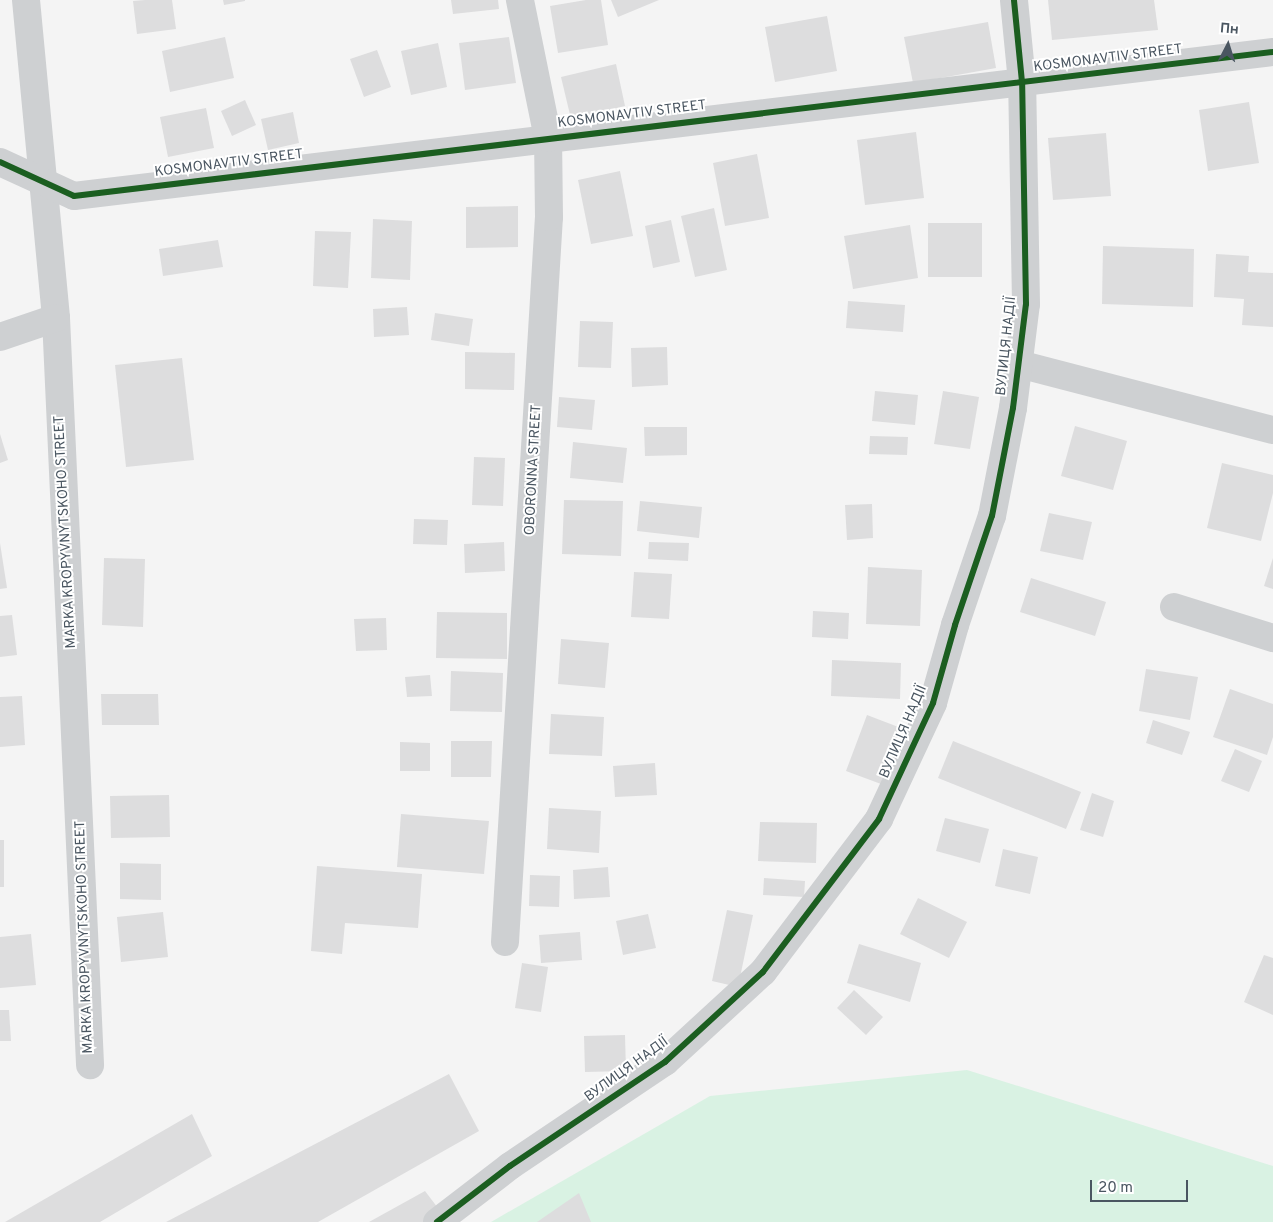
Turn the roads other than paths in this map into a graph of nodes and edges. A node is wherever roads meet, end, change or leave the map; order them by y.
1 (26, 0) edge
2 (520, 0) edge
3 (1014, 0) edge
4 (1273, 52) edge
5 (1022, 82) junction
6 (548, 138) junction
7 (0, 162) edge
8 (43, 182) junction
9 (56, 318) junction
10 (0, 338) edge
11 (1019, 364) junction
12 (1273, 430) edge
13 (1174, 607) dead end
14 (1273, 638) edge
15 (505, 942) dead end
16 (90, 1065) dead end
17 (437, 1222) edge

1 - 8 street, MARKA KROPYVNYTSKOHO STREET
2 - 6 street, OBORONNA STREET
3 - 5 street, ВУЛИЦЯ НАДІЇ
4 - 5 street, KOSMONAVTIV STREET
5 - 6 street, KOSMONAVTIV STREET
5 - 11 street, ВУЛИЦЯ НАДІЇ
6 - 8 street, KOSMONAVTIV STREET
6 - 15 street, OBORONNA STREET
7 - 8 street, KOSMONAVTIV STREET
8 - 9 street, MARKA KROPYVNYTSKOHO STREET
9 - 10 street
9 - 16 street, MARKA KROPYVNYTSKOHO STREET
11 - 12 street
11 - 17 street, ВУЛИЦЯ НАДІЇ
13 - 14 street

